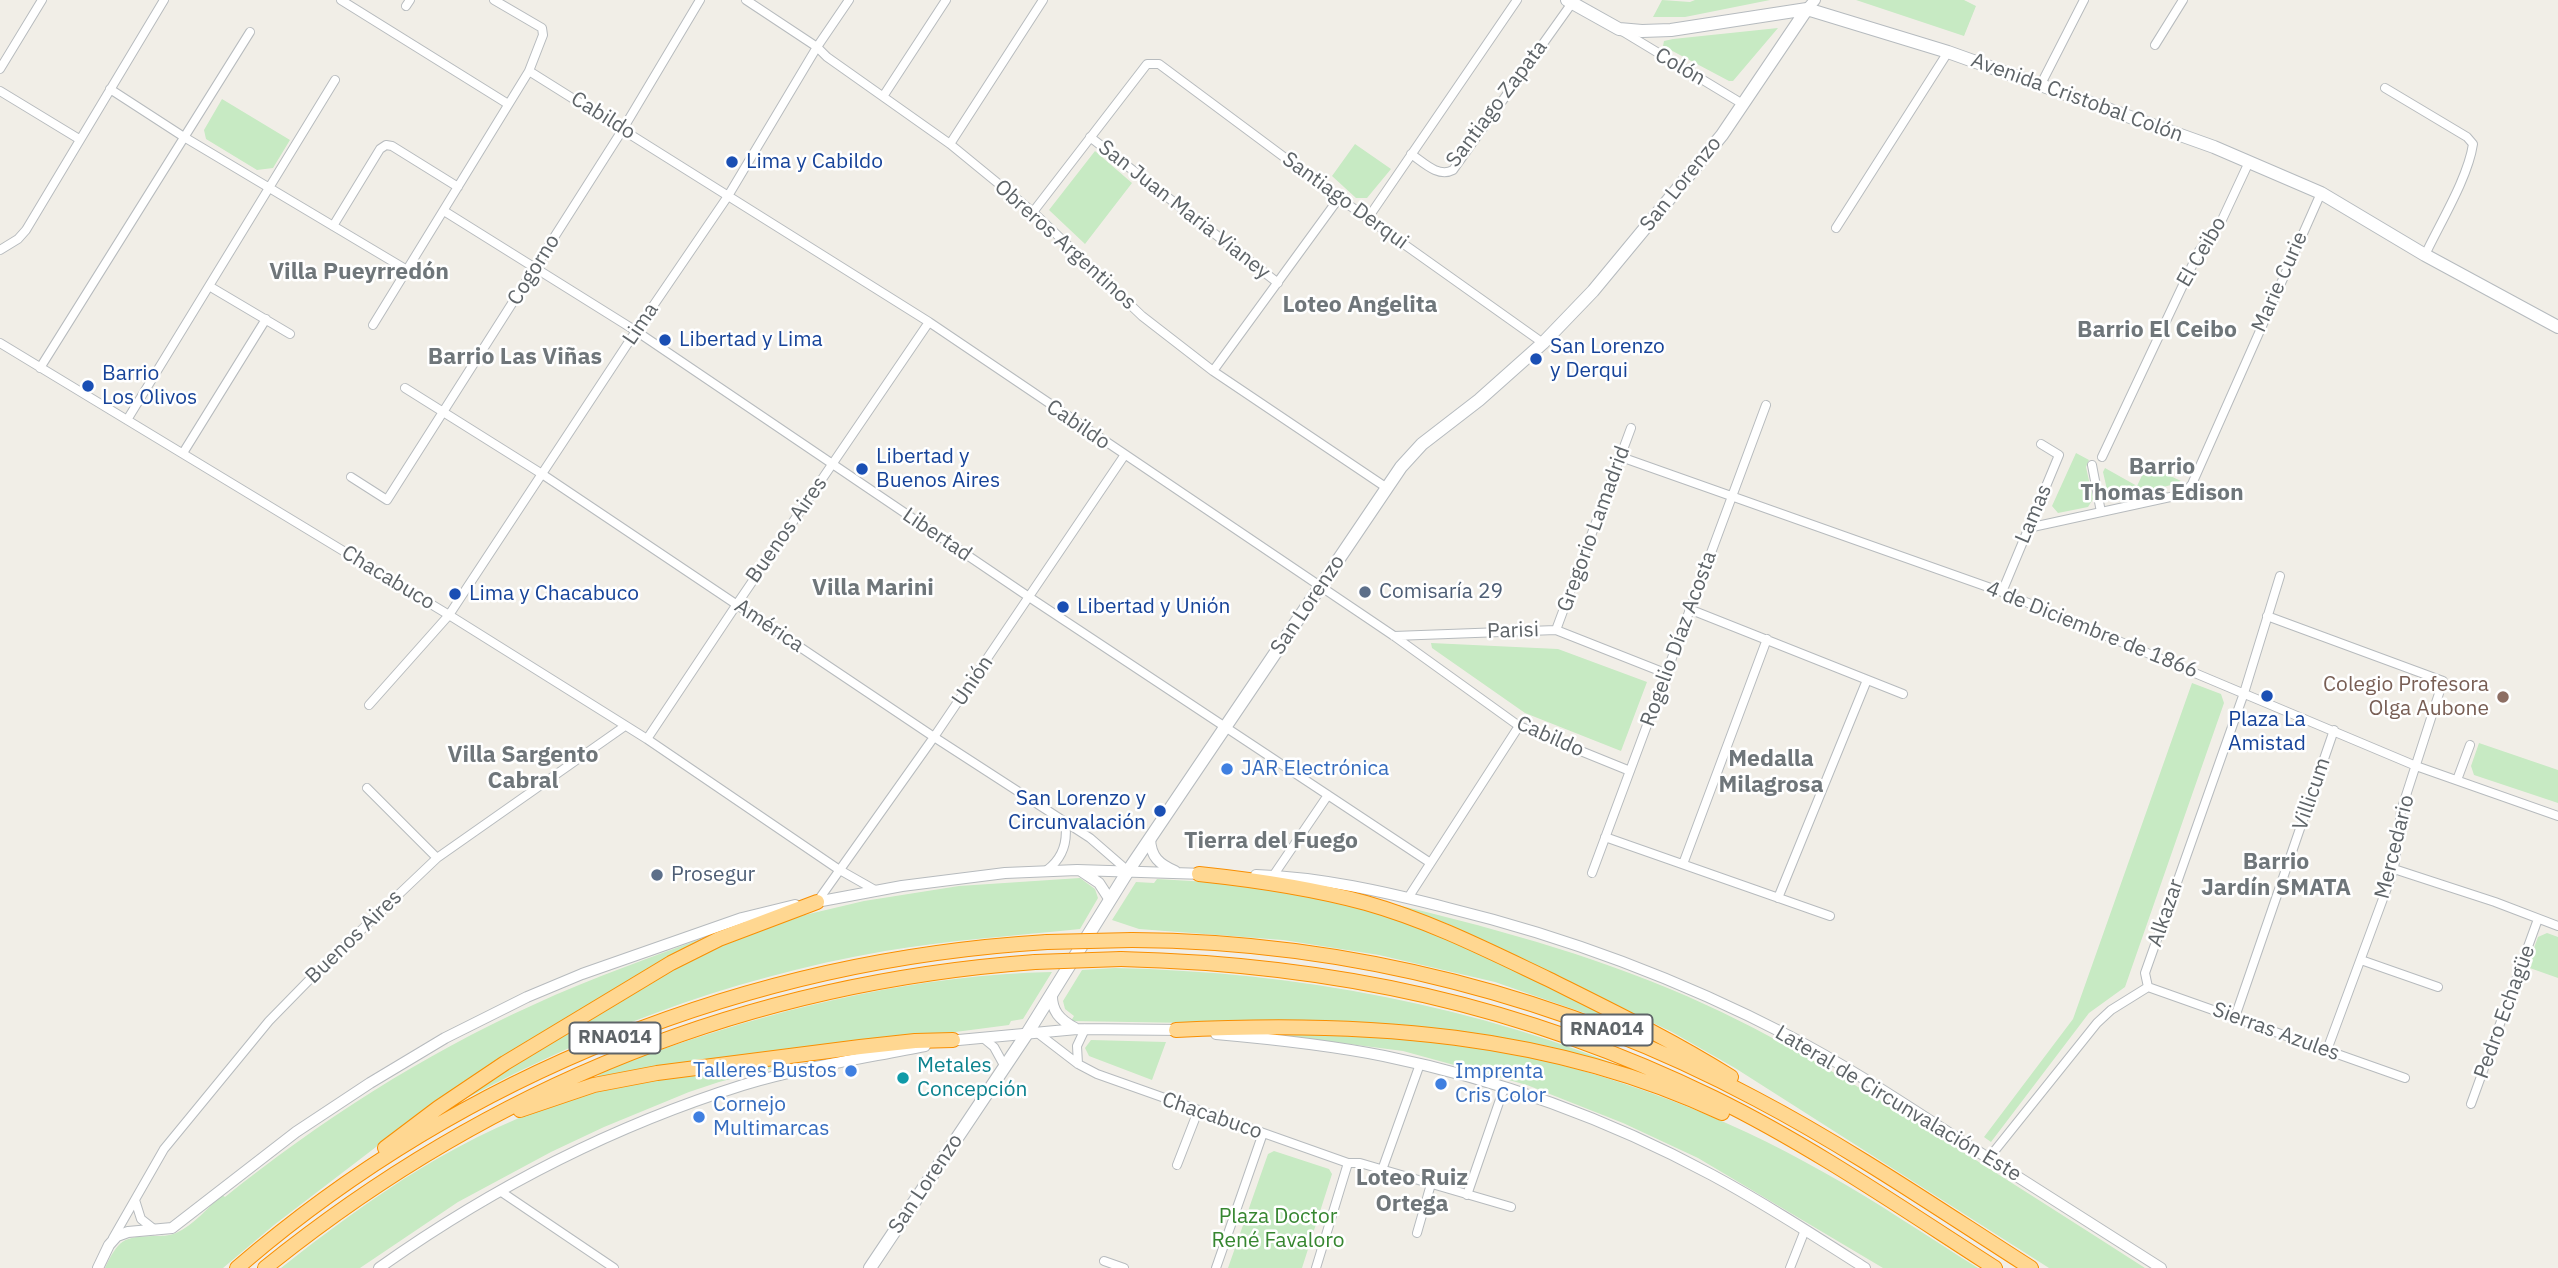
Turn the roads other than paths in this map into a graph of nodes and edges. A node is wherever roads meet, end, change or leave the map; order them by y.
1 (41, 0) edge
2 (164, 0) edge
3 (341, 0) edge
4 (494, 0) edge
5 (701, 0) edge
6 (746, 0) edge
7 (849, 0) edge
8 (946, 0) edge
9 (1043, 0) edge
10 (1517, 0) edge
11 (2084, 0) edge
12 (2183, 0) edge
13 (1569, 1) edge
14 (1810, 3) edge
15 (1619, 29) junction
16 (250, 32) dead end
17 (2155, 46) dead end
18 (817, 47) junction
19 (1948, 52) junction
20 (0, 69) edge
21 (529, 71) junction
22 (335, 80) dead end
23 (2041, 84) junction
24 (2385, 88) dead end
25 (110, 89) junction
26 (0, 91) edge
27 (884, 95) junction
28 (1741, 103) junction
29 (508, 104) junction
30 (623, 129) junction
31 (184, 137) junction
32 (1090, 137) junction
33 (79, 139) junction
34 (950, 144) junction
35 (1411, 154) junction
36 (2249, 162) junction
37 (458, 187) junction
38 (269, 188) junction
39 (2321, 193) junction
40 (728, 196) junction
41 (1339, 198) junction
42 (444, 211) junction
43 (1033, 212) junction
44 (1368, 218) junction
45 (334, 226) junction
46 (1836, 228) dead end
47 (0, 250) edge
48 (2425, 254) junction
49 (536, 267) junction
50 (407, 270) junction
51 (1278, 283) junction
52 (209, 286) junction
53 (266, 319) junction
54 (929, 323) junction
55 (373, 326) dead end
56 (2558, 327) edge
57 (635, 331) junction
58 (290, 334) dead end
59 (0, 343) edge
60 (1543, 343) junction
61 (40, 368) junction
62 (1213, 371) junction
63 (405, 388) dead end
64 (1766, 405) dead end
65 (444, 413) junction
66 (127, 420) junction
67 (1631, 428) dead end
68 (2040, 444) dead end
69 (183, 453) junction
70 (1124, 456) junction
71 (1621, 457) junction
72 (2102, 457) dead end
73 (833, 465) junction
74 (2092, 465) dead end
75 (542, 474) junction
76 (351, 477) dead end
77 (1387, 488) junction
78 (1731, 498) junction
79 (2101, 512) junction
80 (2028, 528) junction
81 (2280, 576) dead end
82 (1320, 587) junction
83 (2002, 592) junction
84 (1029, 597) junction
85 (737, 604) junction
86 (1689, 609) junction
87 (449, 615) junction
88 (2267, 616) junction
89 (1556, 630) junction
90 (1394, 636) junction
91 (1767, 639) junction
92 (1665, 673) junction
93 (1867, 680) junction
94 (2244, 692) junction
95 (1903, 694) dead end
96 (369, 705) dead end
97 (625, 726) junction
98 (1226, 726) junction
99 (1519, 726) junction
100 (2333, 730) junction
101 (934, 737) junction
102 (647, 739) junction
103 (2470, 745) dead end
104 (2416, 766) junction
105 (1630, 771) junction
106 (2457, 780) junction
107 (367, 788) dead end
108 (1328, 796) junction
109 (2558, 816) edge
110 (1065, 822) junction
111 (1605, 836) junction
112 (1150, 839) junction
113 (437, 858) junction
114 (1429, 862) junction
115 (1683, 864) junction
116 (838, 869) junction
117 (2394, 869) junction
118 (1047, 870) junction
119 (1077, 870) junction
120 (1128, 871) junction
121 (1178, 872) junction
122 (1592, 873) dead end
123 (1199, 874) junction
124 (1273, 876) junction
125 (876, 890) junction
126 (1408, 898) junction
127 (1778, 898) junction
128 (1110, 900) junction
129 (817, 902) junction
130 (1830, 916) dead end
131 (2538, 919) junction
132 (2558, 926) edge
133 (2361, 960) junction
134 (2148, 986) junction
135 (2438, 987) dead end
136 (1052, 993) junction
137 (2235, 1017) junction
138 (1081, 1029) junction
139 (1176, 1030) junction
140 (1032, 1032) junction
141 (981, 1036) junction
142 (953, 1040) junction
143 (2327, 1050) junction
144 (1078, 1064) junction
145 (1420, 1065) junction
146 (1005, 1067) junction
147 (2405, 1078) dead end
148 (1504, 1088) junction
149 (2471, 1104) dead end
150 (1198, 1111) junction
151 (472, 1127) junction
152 (1263, 1133) junction
153 (1817, 1133) junction
154 (1822, 1158) junction
155 (1988, 1159) junction
156 (1348, 1163) junction
157 (1177, 1164) dead end
158 (1382, 1170) junction
159 (1431, 1184) junction
160 (500, 1191) junction
161 (1467, 1195) junction
162 (135, 1200) junction
163 (318, 1203) junction
164 (1511, 1207) dead end
165 (1805, 1230) junction
166 (156, 1231) junction
167 (1417, 1233) dead end
168 (111, 1241) junction
169 (1104, 1261) dead end
170 (98, 1268) edge
171 (237, 1268) edge
172 (265, 1268) edge
173 (379, 1268) edge
174 (614, 1268) edge
175 (870, 1268) edge
176 (1124, 1268) edge
177 (1216, 1268) edge
178 (1316, 1268) edge
179 (1790, 1268) edge
180 (1866, 1268) edge
181 (1995, 1268) edge
182 (2031, 1268) edge
183 (2161, 1268) edge

1 - 20 street
2 - 25 street
3 - 29 street
4 - 21 street
5 - 30 street, Cogorno
6 - 18 street, Obreros Argentinos
7 - 18 street, Lima
8 - 27 street
9 - 34 street
10 - 35 street
11 - 23 street
12 - 17 street
13 - 15 main road, Avenida Cristobal Colón
13 - 35 street, Santiago Zapata
14 - 15 main road, Avenida Cristobal Colón
14 - 19 main road, Avenida Cristobal Colón
14 - 28 main road, San Lorenzo
15 - 28 street, Colón
16 - 31 street
18 - 27 street, Obreros Argentinos
18 - 40 street, Lima
19 - 23 main road, Avenida Cristobal Colón
19 - 46 street
21 - 29 street
21 - 30 street, Cabildo
22 - 38 street
23 - 36 main road, Avenida Cristobal Colón
24 - 48 street
25 - 31 street
25 - 33 street
26 - 33 street
27 - 34 street, Obreros Argentinos
28 - 60 main road, San Lorenzo
29 - 37 street
30 - 40 street, Cabildo
30 - 49 street, Cogorno
31 - 38 street
31 - 61 street
32 - 41 street, Santiago Derqui
32 - 43 street
32 - 51 street, San Juan Maria Vianey
33 - 47 street
34 - 43 street, Obreros Argentinos
35 - 44 street
36 - 39 main road, Avenida Cristobal Colón
36 - 72 street, El Ceibo
37 - 42 street
37 - 45 street
38 - 45 street
38 - 52 street
39 - 48 main road, Avenida Cristobal Colón
39 - 79 street, Marie Curie
40 - 54 street, Cabildo
40 - 57 street, Lima
41 - 44 street, Santiago Derqui
41 - 51 street
42 - 49 street, Libertad
42 - 50 street
43 - 62 street, Obreros Argentinos
44 - 60 street, Santiago Derqui
45 - 50 street
48 - 56 main road, Avenida Cristobal Colón
49 - 57 street, Libertad
49 - 65 street, Cogorno
50 - 55 street
51 - 62 street
52 - 53 street
52 - 66 street
53 - 58 street
53 - 69 street
54 - 70 street, Cabildo
54 - 73 street, Buenos Aires
57 - 73 street, Libertad
57 - 75 street, Lima
59 - 61 street, Chacabuco
60 - 77 main road, San Lorenzo
61 - 66 street, Chacabuco
62 - 77 street, Obreros Argentinos
63 - 65 street, América
64 - 78 street, Rogelio Díaz Acosta
65 - 75 street, América
65 - 76 street, Cogorno
66 - 69 street, Chacabuco
67 - 71 street, Gregorio Lamadrid
68 - 80 street, Lamas
69 - 87 street, Chacabuco
70 - 82 street, Cabildo
70 - 84 street, Unión
71 - 78 street, 4 de Diciembre de 1866
71 - 89 street, Gregorio Lamadrid
73 - 84 street, Libertad
73 - 85 street, Buenos Aires
74 - 79 street
75 - 85 street, América
75 - 87 street, Lima
77 - 82 main road, San Lorenzo
78 - 83 street, 4 de Diciembre de 1866
78 - 86 street, Rogelio Díaz Acosta
79 - 80 street, Marie Curie
80 - 83 street, Lamas
81 - 88 street, Alkazar
82 - 90 street, Cabildo
82 - 98 main road, San Lorenzo
83 - 94 street, 4 de Diciembre de 1866
84 - 98 street, Libertad
84 - 101 street, Unión
85 - 101 street, América
85 - 102 street, Buenos Aires
86 - 91 street
86 - 92 street, Rogelio Díaz Acosta
87 - 96 street, Lima
87 - 97 street, Chacabuco
88 - 94 street, Alkazar
88 - 104 street, Mercedario
89 - 90 street, Parisi
89 - 92 street, Parisi
90 - 99 street, Cabildo
91 - 93 street
91 - 115 street
92 - 105 street, Rogelio Díaz Acosta
93 - 95 street
93 - 127 street
94 - 100 street, 4 de Diciembre de 1866
94 - 134 street, Alkazar
97 - 102 street, Chacabuco
97 - 113 street, Buenos Aires
98 - 108 street, Libertad
98 - 112 main road, San Lorenzo
99 - 105 street, Cabildo
99 - 114 street
100 - 104 street, 4 de Diciembre de 1866
100 - 137 street, Villicum
101 - 110 street, América
101 - 116 street, Unión
102 - 116 street, Chacabuco
103 - 106 street
104 - 106 street, 4 de Diciembre de 1866
104 - 117 street, Mercedario
105 - 111 street, Rogelio Díaz Acosta
106 - 109 street, 4 de Diciembre de 1866
107 - 113 street
108 - 114 street, Libertad
108 - 124 street
110 - 118 street
110 - 120 street, América
111 - 115 street
111 - 122 street, Rogelio Díaz Acosta
112 - 120 main road, San Lorenzo
112 - 121 street
113 - 162 street, Buenos Aires
114 - 126 street
115 - 127 street
116 - 125 street, Chacabuco
116 - 129 street, Unión
117 - 131 street
117 - 133 street, Mercedario
118 - 119 street, Lateral de Circunvalación Este
118 - 125 street, Lateral de Circunvalación Este
119 - 120 street, Lateral de Circunvalación Este
119 - 128 street
120 - 121 street, Lateral de Circunvalación Este
120 - 128 main road, San Lorenzo
121 - 123 street, Lateral de Circunvalación Este
123 - 124 street, Lateral de Circunvalación Este
123 - 153 highway
124 - 126 street, Lateral de Circunvalación Este
125 - 129 street, Lateral de Circunvalación Este
126 - 155 street, Lateral de Circunvalación Este
127 - 130 street
128 - 136 main road, San Lorenzo
129 - 163 highway
129 - 166 street, Lateral de Circunvalación Este
131 - 132 street
131 - 149 street, Pedro Echagüe
133 - 135 street
133 - 143 street, Mercedario
134 - 137 street, Sierras Azules
134 - 155 street
136 - 138 street
136 - 140 main road, San Lorenzo
137 - 143 street, Sierras Azules
138 - 139 street
138 - 140 street
138 - 144 street
139 - 145 street
139 - 154 highway
140 - 141 street
140 - 144 street, Chacabuco
140 - 146 main road, San Lorenzo
141 - 142 street
141 - 146 street
142 - 151 highway
142 - 160 street
143 - 147 street, Sierras Azules
144 - 150 street, Chacabuco
145 - 148 street
145 - 158 street
146 - 175 main road, San Lorenzo
148 - 161 street
148 - 165 street
150 - 152 street, Chacabuco
150 - 157 street
151 - 154 highway, RNA014, bridge
151 - 172 highway, RNA014
152 - 156 street, Chacabuco
152 - 177 street
153 - 163 highway, RNA014, bridge
153 - 182 highway, RNA014
154 - 181 highway, RNA014
155 - 183 street, Lateral de Circunvalación Este
156 - 158 street, Chacabuco
156 - 178 street
158 - 159 street, Chacabuco
159 - 161 street, Chacabuco
159 - 167 street
160 - 173 street
160 - 174 street
161 - 164 street, Chacabuco
162 - 166 street
162 - 168 street, Buenos Aires
163 - 171 highway, RNA014
165 - 179 street
165 - 180 street
166 - 168 street, Lateral de Circunvalación Este
168 - 170 street
169 - 176 street

